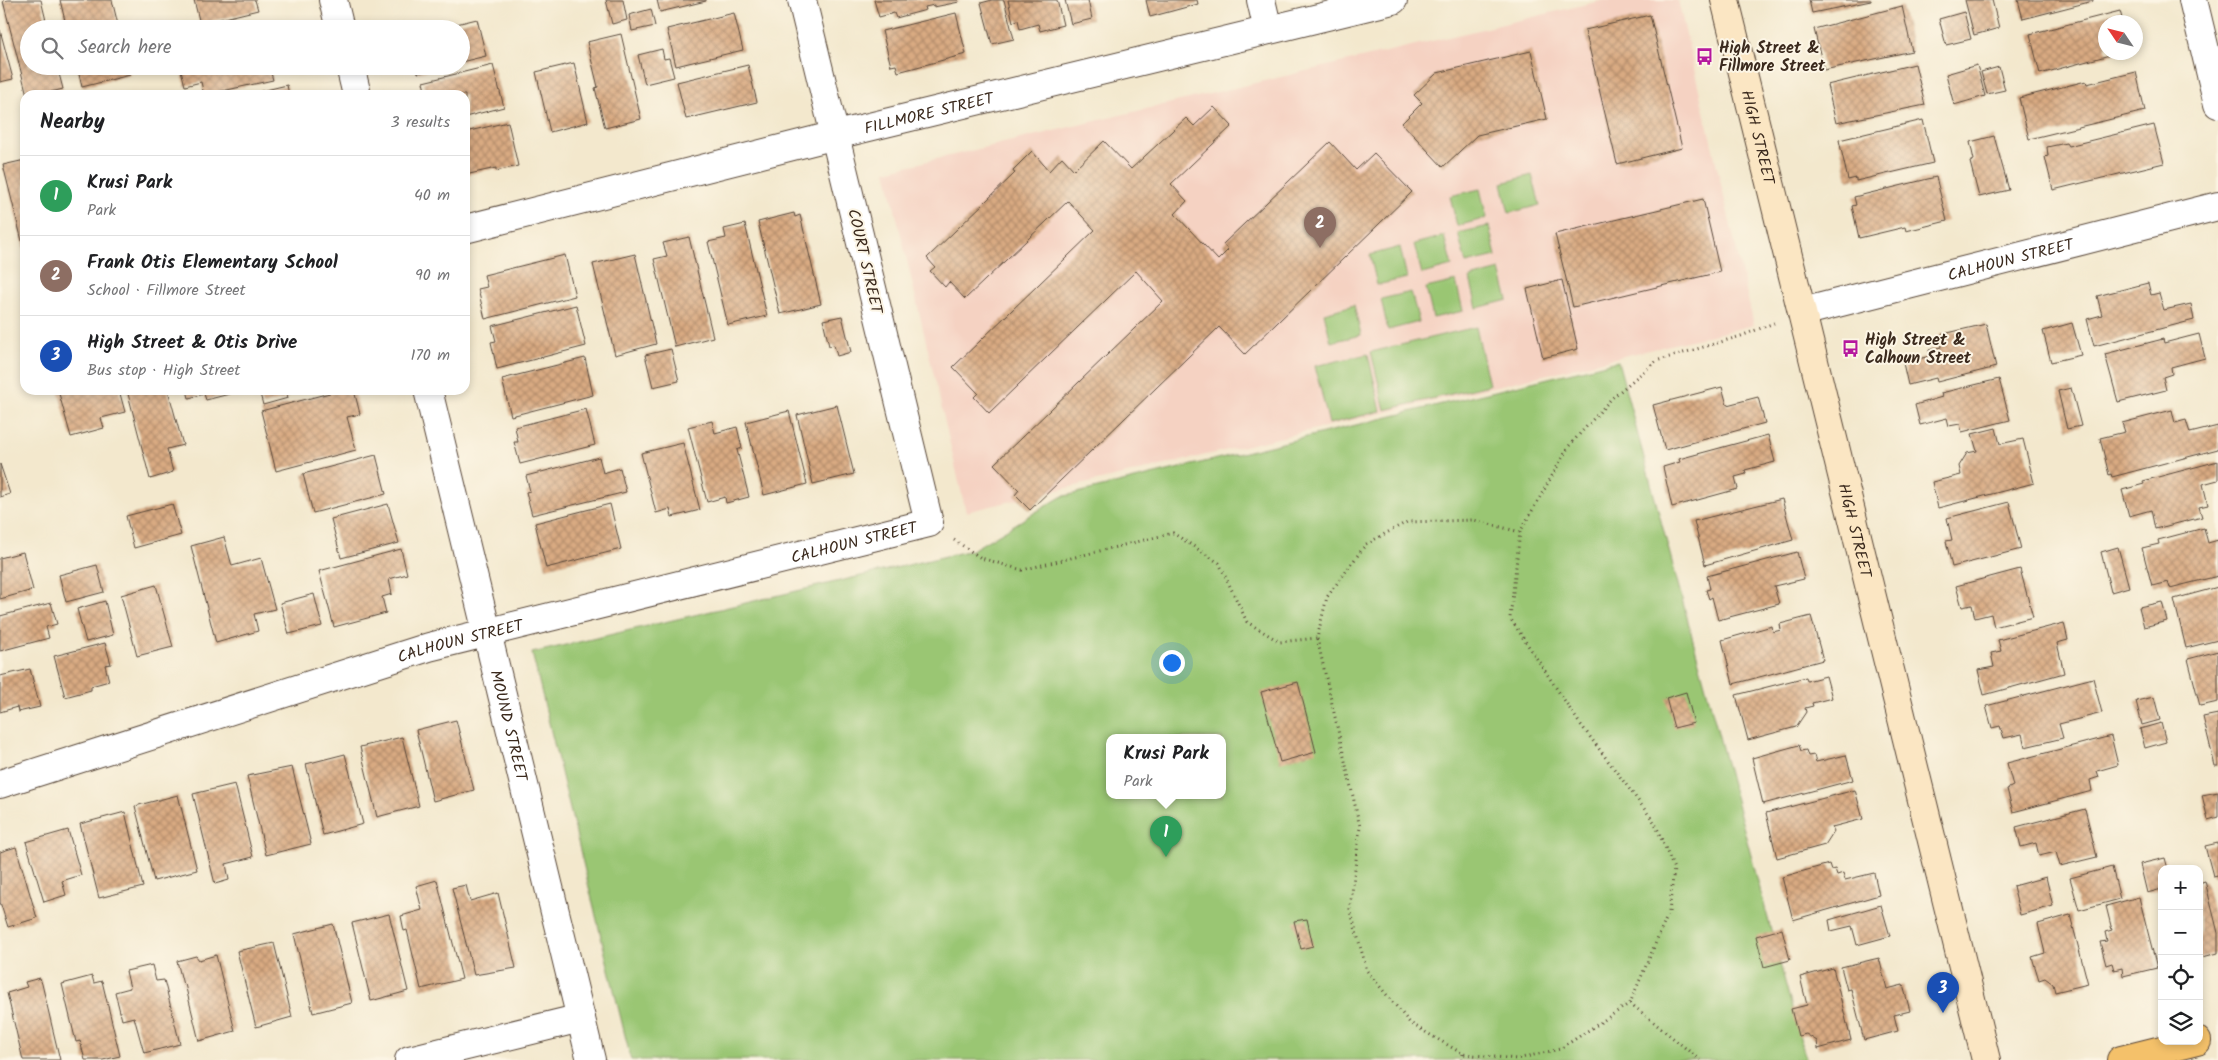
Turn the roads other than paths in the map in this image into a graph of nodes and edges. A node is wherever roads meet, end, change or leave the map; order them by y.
1 (333, 0) edge
2 (802, 0) edge
3 (1261, 0) edge
4 (1393, 0) edge
5 (1725, 0) edge
6 (2193, 0) edge
7 (338, 20) edge
8 (1268, 30) junction
9 (352, 75) edge
10 (356, 90) edge
11 (2218, 104) edge
12 (836, 135) junction
13 (2218, 206) edge
14 (470, 228) edge
15 (1802, 312) junction
16 (429, 395) edge
17 (928, 523) joint
18 (486, 632) junction
19 (0, 784) edge
20 (581, 1018) junction
21 (2218, 1036) edge
22 (2203, 1040) edge
23 (2182, 1045) edge
24 (409, 1060) edge
25 (591, 1060) edge
26 (1986, 1060) edge
27 (2121, 1060) edge

1 - 7 street
2 - 12 street, COURT STREET
3 - 8 street
4 - 8 street, FILLMORE STREET
5 - 15 main road, HIGH STREET
6 - 11 street
8 - 12 street, FILLMORE STREET
9 - 10 street
12 - 14 street, FILLMORE STREET
12 - 17 street, COURT STREET
13 - 15 street, CALHOUN STREET
15 - 26 main road, HIGH STREET
16 - 18 street, MOUND STREET
17 - 18 street, CALHOUN STREET
18 - 19 street, CALHOUN STREET
18 - 20 street, MOUND STREET
20 - 24 street
20 - 25 street, MOUND STREET
21 - 22 main road
23 - 27 main road

